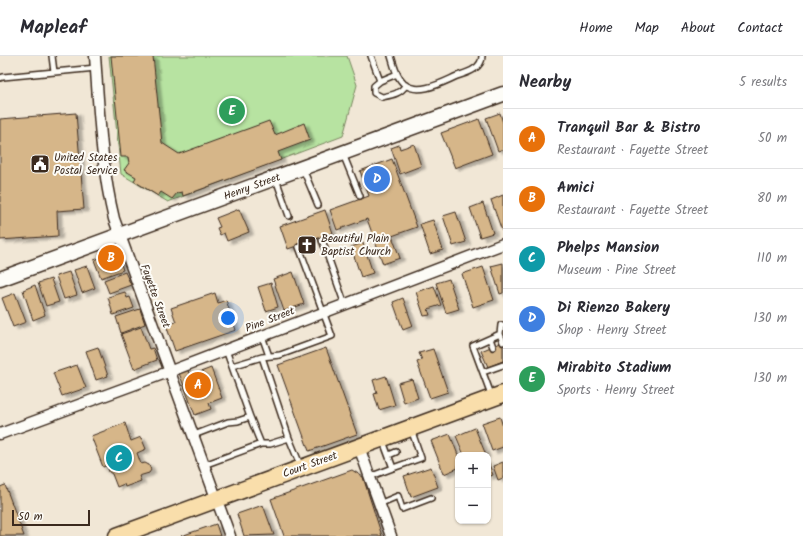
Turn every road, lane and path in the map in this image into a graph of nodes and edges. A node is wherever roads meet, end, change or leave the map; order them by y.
1 (52, 56) edge
2 (95, 56) edge
3 (371, 56) edge
4 (391, 56) edge
5 (482, 56) edge
6 (96, 68) junction
7 (54, 72) junction
8 (397, 74) junction
9 (0, 78) edge
10 (380, 81) junction
11 (406, 85) junction
12 (503, 94) edge
13 (342, 153) junction
14 (303, 168) junction
15 (275, 178) junction
16 (360, 196) dead end
17 (318, 205) dead end
18 (289, 216) dead end
19 (120, 236) junction
20 (322, 240) dead end
21 (503, 244) edge
22 (299, 247) dead end
23 (0, 279) edge
24 (345, 305) junction
25 (324, 313) junction
26 (503, 325) edge
27 (500, 334) junction
28 (262, 336) junction
29 (490, 339) junction
30 (503, 342) edge
31 (493, 347) dead end
32 (226, 350) junction
33 (269, 356) junction
34 (262, 357) junction
35 (500, 365) edge
36 (232, 366) junction
37 (171, 371) junction
38 (483, 372) junction
39 (498, 396) edge
40 (250, 417) junction
41 (410, 428) junction
42 (0, 434) edge
43 (194, 435) junction
44 (290, 438) junction
45 (382, 439) junction
46 (261, 444) junction
47 (359, 447) junction
48 (396, 452) dead end
49 (388, 455) junction
50 (204, 465) junction
51 (302, 468) junction
52 (393, 468) junction
53 (369, 477) junction
54 (431, 498) dead end
55 (217, 499) junction
56 (379, 504) junction
57 (117, 536) edge
58 (230, 536) edge
59 (391, 536) edge

1 - 7 lane
2 - 6 street, Fayette Street
3 - 10 lane
4 - 8 lane
5 - 11 lane
6 - 7 lane
6 - 19 street, Fayette Street
7 - 9 lane
8 - 10 lane
8 - 11 lane
10 - 11 lane
12 - 13 street, Henry Street
13 - 14 street, Henry Street
13 - 16 lane
14 - 15 street, Henry Street
14 - 17 lane
15 - 18 lane
15 - 19 street, Henry Street
19 - 23 street, Henry Street
19 - 37 street, Fayette Street
20 - 24 lane
21 - 24 street, Pine Street
22 - 25 lane
24 - 25 street, Pine Street
25 - 28 street, Pine Street
25 - 33 lane
26 - 27 lane
27 - 29 lane
27 - 30 lane
28 - 32 street, Pine Street
28 - 33 lane
29 - 31 lane
29 - 38 lane
32 - 36 lane
32 - 37 street, Pine Street
33 - 34 lane
34 - 36 lane
34 - 44 lane
35 - 38 lane
36 - 40 lane
37 - 42 street, Pine Street
37 - 43 street, Fayette Street
38 - 39 lane
39 - 41 main road, Court Street
40 - 43 lane
40 - 46 lane
41 - 45 main road, Court Street
41 - 52 lane
43 - 50 street, Fayette Street
44 - 46 lane
44 - 51 lane
45 - 47 main road, Court Street
45 - 49 lane
46 - 50 lane
47 - 51 main road, Court Street
47 - 53 street
48 - 49 lane
49 - 52 lane
50 - 55 street, Fayette Street
51 - 55 main road, Court Street
52 - 53 lane
53 - 56 street
54 - 56 lane
55 - 57 main road, Court Street
55 - 58 street, Fayette Street
56 - 59 street

